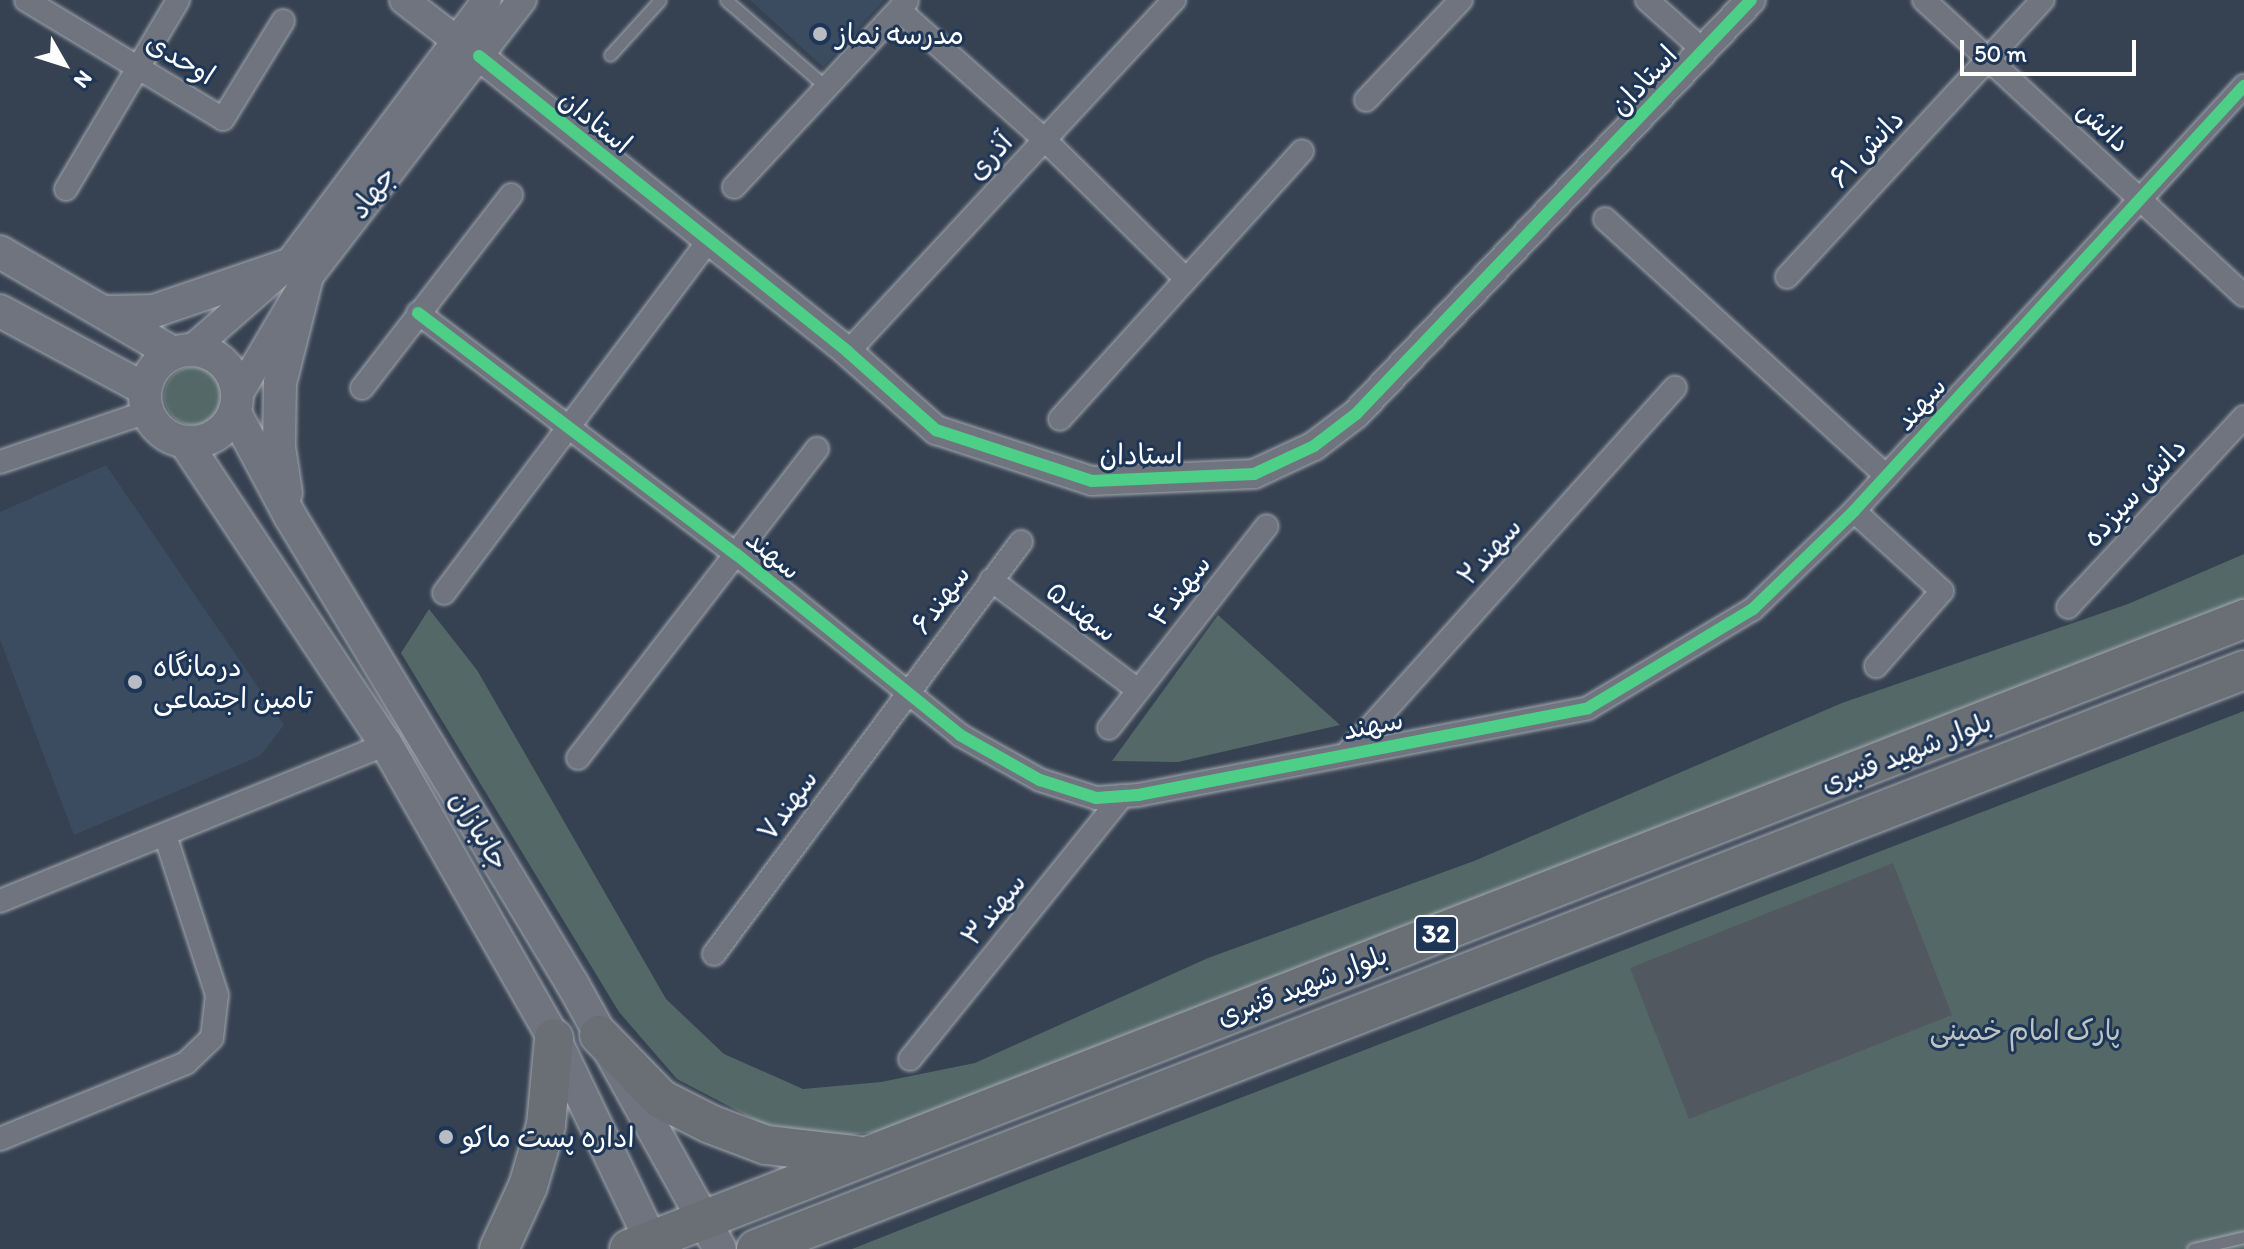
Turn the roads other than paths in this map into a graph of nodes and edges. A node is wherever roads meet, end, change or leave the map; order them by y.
1 (26, 0) edge
2 (178, 0) edge
3 (404, 0) edge
4 (487, 0) edge
5 (522, 0) edge
6 (660, 0) edge
7 (726, 0) edge
8 (1174, 0) edge
9 (1461, 0) edge
10 (1647, 0) edge
11 (1751, 0) edge
12 (1924, 0) edge
13 (2043, 0) edge
14 (903, 5) edge
15 (283, 21) dead end
16 (467, 48) junction
17 (1703, 50) junction
18 (610, 55) dead end
19 (1989, 60) junction
20 (137, 67) junction
21 (2244, 86) edge
22 (826, 87) junction
23 (1366, 100) dead end
24 (1045, 140) junction
25 (1302, 151) dead end
26 (734, 187) dead end
27 (66, 189) dead end
28 (511, 195) dead end
29 (2139, 199) junction
30 (1605, 219) dead end
31 (707, 243) junction
32 (0, 252) edge
33 (297, 273) junction
34 (1787, 277) dead end
35 (1186, 279) junction
36 (2244, 295) edge
37 (0, 311) edge
38 (103, 312) junction
39 (418, 313) junction
40 (182, 351) junction
41 (848, 352) junction
42 (362, 388) dead end
43 (1675, 388) dead end
44 (146, 400) junction
45 (236, 404) junction
46 (2244, 417) edge
47 (1060, 419) dead end
48 (569, 426) junction
49 (185, 442) junction
50 (817, 449) dead end
51 (0, 462) edge
52 (1886, 476) junction
53 (1854, 511) junction
54 (290, 516) junction
55 (1267, 526) dead end
56 (1021, 542) dead end
57 (736, 554) junction
58 (991, 580) junction
59 (444, 593) dead end
60 (2068, 607) dead end
61 (2244, 619) edge
62 (1876, 666) dead end
63 (2244, 670) edge
64 (1138, 690) junction
65 (907, 692) junction
66 (1109, 728) dead end
67 (386, 744) junction
68 (1347, 753) junction
69 (578, 758) dead end
70 (1122, 796) junction
71 (1689, 837) junction
72 (166, 838) junction
73 (1706, 881) junction
74 (0, 901) edge
75 (714, 954) dead end
76 (573, 985) junction
77 (533, 1002) junction
78 (599, 1035) junction
79 (554, 1038) junction
80 (910, 1059) dead end
81 (0, 1139) edge
82 (858, 1155) junction
83 (713, 1233) edge
84 (2244, 1237) edge
85 (645, 1246) edge
86 (499, 1249) edge
87 (756, 1249) edge
88 (2193, 1249) edge

1 - 20 street, اوحدی
2 - 20 street
3 - 16 street, استادان
4 - 16 street, جهاد
5 - 16 street, جهاد
6 - 18 lane
7 - 22 lane
8 - 24 street, آذری
9 - 23 street
10 - 17 street
11 - 17 street, استادان
12 - 19 street, دانش
13 - 19 street, دانش ۶۱
14 - 22 street
14 - 24 street
15 - 20 street, اوحدی
16 - 31 street, استادان
16 - 33 street, جهاد
17 - 41 street, استادان
19 - 29 street, دانش
19 - 34 street, دانش ۶۱
20 - 27 street
21 - 29 street, سهند
22 - 26 street
24 - 35 street
24 - 41 street, آذری
25 - 35 street
28 - 39 street
29 - 36 street, دانش
29 - 52 street, سهند
30 - 52 street
31 - 41 street, استادان
31 - 48 street
32 - 38 main road
33 - 38 main road
33 - 40 street, جهاد
33 - 45 street, جهاد
33 - 54 main road
35 - 47 street
37 - 44 main road
38 - 40 main road
39 - 42 street
39 - 48 street, سهند
40 - 44 main road
40 - 45 main road
43 - 68 street, سهند۲
44 - 49 main road
44 - 51 street
45 - 49 main road
45 - 54 main road, جانبازان
46 - 60 street, دانش سیزده
48 - 57 street, سهند
48 - 59 street
49 - 67 main road, جانبازان
50 - 57 street
52 - 53 street, سهند
53 - 62 street
53 - 68 street, سهند
54 - 76 main road, جانبازان
55 - 64 street, سهند۴
56 - 58 street, سهند۶
57 - 65 street, سهند
57 - 69 street
58 - 64 street, سهند۵
58 - 65 street, سهند۶
61 - 71 highway, بلوار شهید قنبری / 32
63 - 73 highway, بلوار شهید قنبری / 32
64 - 66 street, سهند۴
65 - 70 street, سهند
65 - 75 street, سهند۷
67 - 72 street
67 - 77 main road, جانبازان
68 - 70 street, سهند
70 - 80 street, سهند۳
71 - 73 highway
71 - 82 highway, بلوار شهید قنبری / 32
72 - 74 street
72 - 81 street
73 - 87 highway, بلوار شهید قنبری / 32
76 - 77 main road
76 - 78 main road, جانبازان
77 - 79 main road, جانبازان
78 - 82 highway
78 - 83 main road, جانبازان
79 - 85 main road, جانبازان
79 - 86 highway
82 - 83 highway, بلوار شهید قنبری / 32
83 - 85 highway, بلوار شهید قنبری / 32
84 - 88 lane

